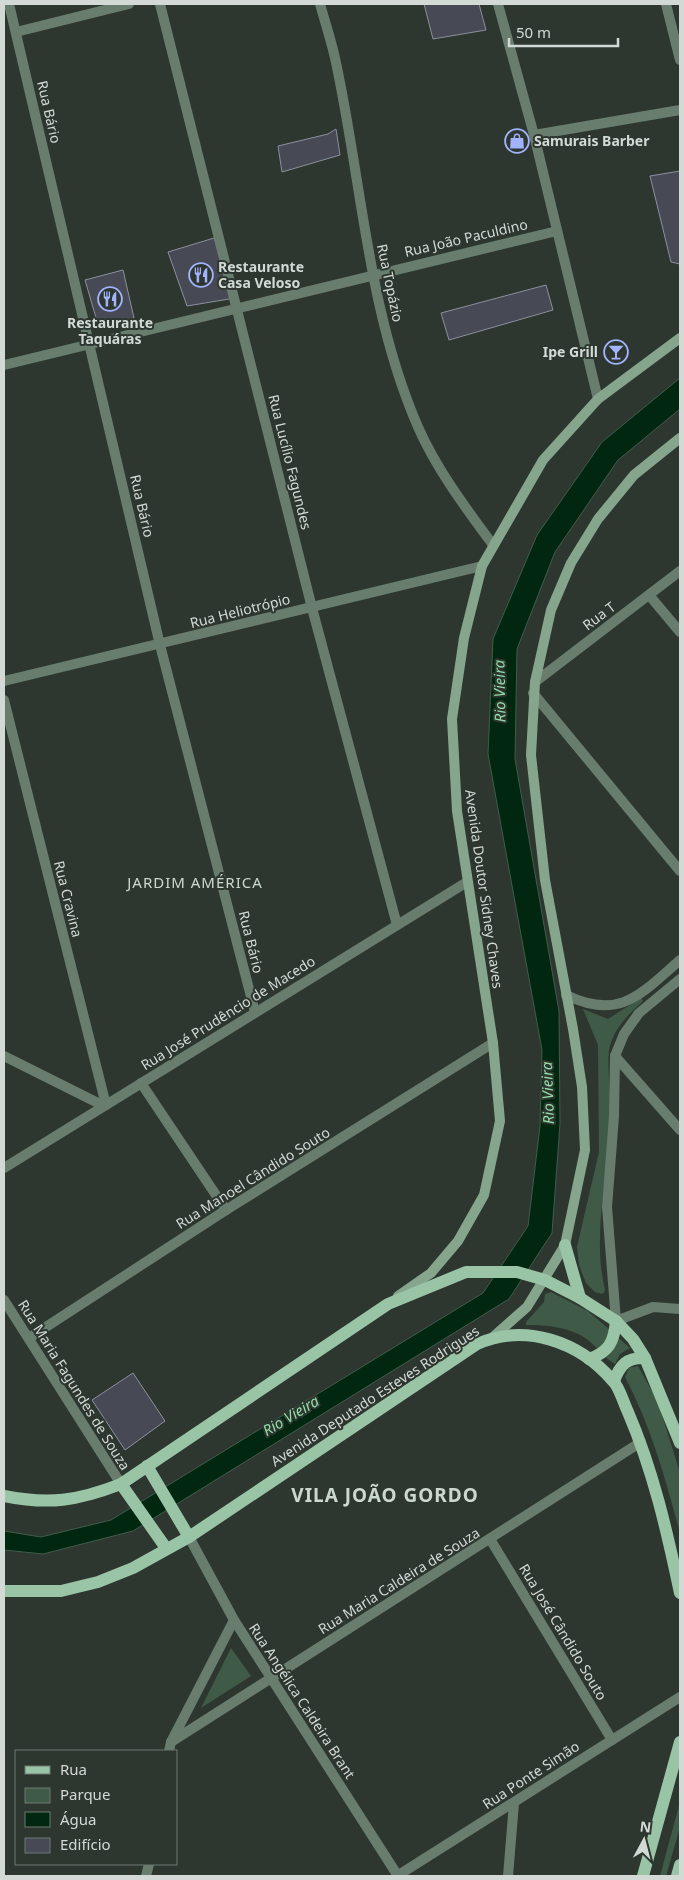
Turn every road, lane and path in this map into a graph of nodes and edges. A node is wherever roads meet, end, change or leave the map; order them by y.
1 (9, 4) edge
2 (129, 4) edge
3 (160, 4) edge
4 (320, 4) edge
5 (498, 4) edge
6 (666, 4) edge
7 (16, 32) junction
8 (680, 60) edge
9 (680, 110) edge
10 (534, 135) junction
11 (556, 231) junction
12 (373, 274) junction
13 (238, 310) junction
14 (680, 338) edge
15 (90, 345) junction
16 (4, 365) edge
17 (598, 399) junction
18 (680, 438) edge
19 (493, 545) junction
20 (482, 566) junction
21 (680, 571) edge
22 (649, 595) junction
23 (312, 608) junction
24 (680, 632) edge
25 (160, 645) junction
26 (4, 682) edge
27 (535, 682) junction
28 (533, 693) junction
29 (4, 700) edge
30 (680, 871) edge
31 (467, 882) junction
32 (397, 925) junction
33 (680, 960) edge
34 (680, 979) edge
35 (566, 995) junction
36 (255, 1012) junction
37 (493, 1043) junction
38 (4, 1056) edge
39 (615, 1056) junction
40 (141, 1083) junction
41 (105, 1106) junction
42 (680, 1130) edge
43 (4, 1168) edge
44 (226, 1210) junction
45 (565, 1245) junction
46 (545, 1280) junction
47 (580, 1298) junction
48 (4, 1300) edge
49 (388, 1304) junction
50 (680, 1310) edge
51 (616, 1322) junction
52 (493, 1337) junction
53 (29, 1338) junction
54 (645, 1358) junction
55 (589, 1360) junction
56 (614, 1381) junction
57 (641, 1442) junction
58 (680, 1443) edge
59 (151, 1471) junction
60 (124, 1489) junction
61 (4, 1496) edge
62 (186, 1532) junction
63 (490, 1539) junction
64 (163, 1544) junction
65 (4, 1591) edge
66 (680, 1593) edge
67 (234, 1620) junction
68 (270, 1678) junction
69 (680, 1698) edge
70 (612, 1740) junction
71 (680, 1742) edge
72 (170, 1747) edge
73 (514, 1803) junction
74 (680, 1865) edge
75 (398, 1876) edge
76 (508, 1876) edge
77 (643, 1876) edge
78 (677, 1876) edge

1 - 7 street, Rua Bário
2 - 7 street
3 - 13 street, Rua Lucílio Fagundes
4 - 12 street, Rua Topázio
5 - 10 street
6 - 8 street
7 - 15 street, Rua Bário
9 - 10 street
10 - 11 street
11 - 12 street, Rua João Paculdino
11 - 17 street
12 - 13 street, Rua João Paculdino
12 - 19 street, Rua Topázio
13 - 15 street, Rua João Paculdino
13 - 23 street, Rua Lucílio Fagundes
14 - 17 main road, Avenida Doutor Sidney Chaves
15 - 16 street, Rua João Paculdino
15 - 25 street, Rua Bário
17 - 19 main road, Avenida Doutor Sidney Chaves
18 - 27 main road
19 - 20 main road, Avenida Doutor Sidney Chaves
20 - 23 street, Rua Heliotrópio
20 - 31 main road, Avenida Doutor Sidney Chaves
21 - 22 street, Rua T
22 - 24 street
22 - 27 street, Rua T
23 - 25 street, Rua Heliotrópio
23 - 32 street, Rua Lucílio Fagundes
25 - 26 street, Rua Heliotrópio
25 - 36 street, Rua Bário
27 - 28 main road
28 - 30 street
28 - 35 main road
29 - 41 street, Rua Cravina
31 - 32 street, Rua José Prudêncio de Macedo
31 - 37 main road, Avenida Doutor Sidney Chaves
32 - 36 street, Rua José Prudêncio de Macedo
33 - 35 street
34 - 39 street
35 - 45 main road
36 - 40 street, Rua José Prudêncio de Macedo
37 - 44 street, Rua Manoel Cândido Souto
37 - 49 main road, Avenida Doutor Sidney Chaves
38 - 41 street
39 - 42 street
39 - 51 street
40 - 41 street, Rua José Prudêncio de Macedo
40 - 44 street
41 - 43 street, Rua José Prudêncio de Macedo
44 - 53 street, Rua Manoel Cândido Souto
45 - 46 main road
45 - 47 main road
46 - 47 main road
46 - 49 main road
46 - 52 main road
47 - 51 main road
48 - 53 street, Rua Maria Fagundes de Souza
49 - 59 main road
50 - 51 street
51 - 54 main road
51 - 55 main road
52 - 55 main road, Avenida Deputado Esteves Rodrigues
52 - 62 main road, Avenida Deputado Esteves Rodrigues
53 - 60 street, Rua Maria Fagundes de Souza
54 - 56 main road
54 - 58 main road
55 - 56 main road, Avenida Deputado Esteves Rodrigues
56 - 57 main road, Avenida Deputado Esteves Rodrigues
57 - 63 street, Rua Maria Caldeira de Souza
57 - 66 main road, Avenida Deputado Esteves Rodrigues
59 - 60 main road
59 - 62 main road
60 - 61 main road
60 - 64 main road
62 - 64 main road, Avenida Deputado Esteves Rodrigues
62 - 67 street, Rua Angélica Caldeira Brant
63 - 68 street, Rua Maria Caldeira de Souza
63 - 70 street, Rua José Cândido Souto
64 - 65 main road, Avenida Deputado Esteves Rodrigues
67 - 68 street, Rua Angélica Caldeira Brant
67 - 72 street
68 - 72 street, Rua Maria Caldeira de Souza
68 - 75 street, Rua Angélica Caldeira Brant
69 - 70 street, Rua Ponte Simão
70 - 73 street, Rua Ponte Simão
71 - 77 main road
73 - 75 street, Rua Ponte Simão
73 - 76 street
74 - 78 main road

